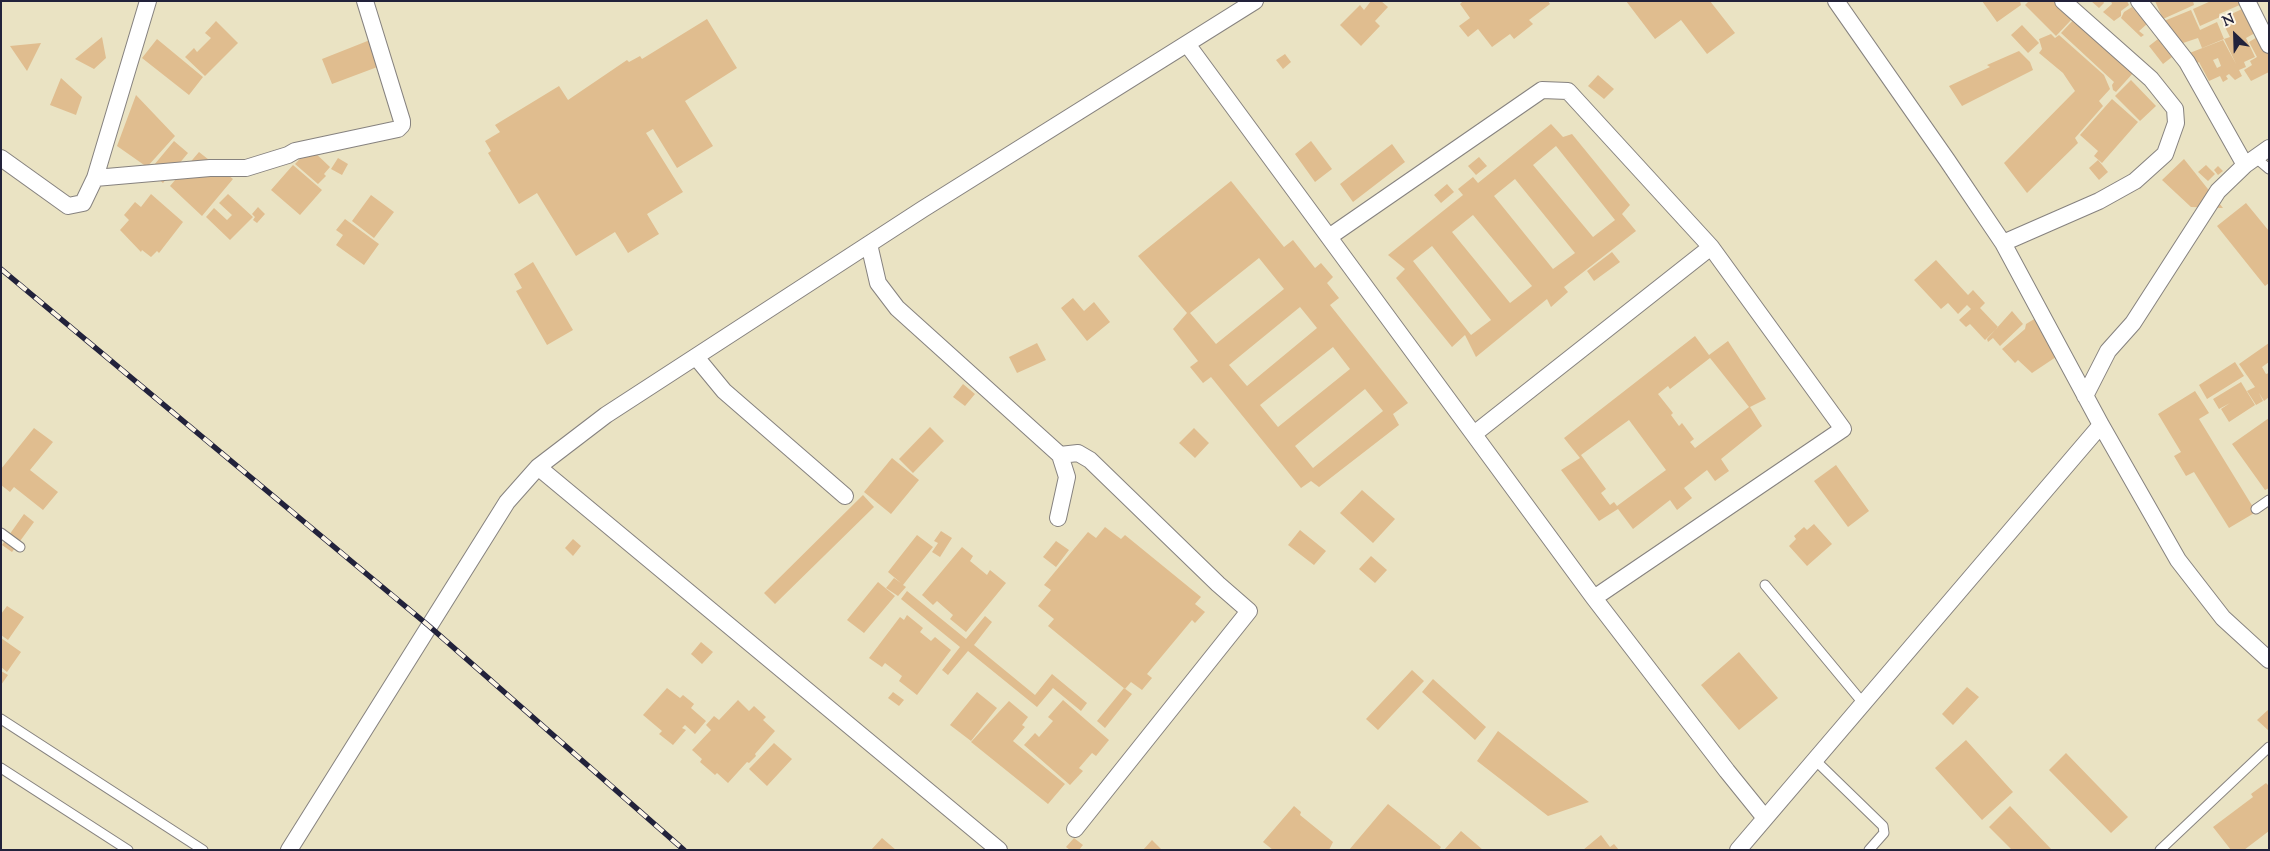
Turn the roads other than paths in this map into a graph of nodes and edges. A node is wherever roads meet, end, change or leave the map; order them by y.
1 (148, 1) edge
2 (364, 1) edge
3 (1255, 1) edge
4 (1836, 1) edge
5 (2063, 1) edge
6 (2139, 1) edge
7 (2247, 1) edge
8 (1187, 44) junction
9 (2269, 45) edge
10 (2257, 157) edge
11 (1, 158) edge
12 (2269, 169) edge
13 (95, 178) junction
14 (1330, 237) junction
15 (2002, 243) junction
16 (869, 244) junction
17 (1711, 247) junction
18 (696, 357) junction
19 (2085, 396) junction
20 (2101, 425) junction
21 (1474, 434) junction
22 (1060, 455) junction
23 (538, 467) junction
24 (845, 496) dead end
25 (2269, 500) edge
26 (2256, 509) dead end
27 (1058, 518) dead end
28 (1, 533) edge
29 (20, 547) dead end
30 (1765, 585) dead end
31 (1594, 598) junction
32 (2269, 660) edge
33 (1863, 703) junction
34 (1, 720) edge
35 (2269, 747) edge
36 (1815, 760) junction
37 (1, 768) edge
38 (1766, 818) junction
39 (1075, 828) dead end
40 (128, 850) edge
41 (203, 850) edge
42 (288, 850) edge
43 (999, 850) edge
44 (1738, 850) edge
45 (1869, 850) edge
46 (2160, 850) edge

1 - 13 street
2 - 13 street
3 - 8 street
4 - 15 street
5 - 15 street
6 - 10 street
7 - 9 street
8 - 14 street
8 - 16 street
10 - 12 lane
10 - 19 street
11 - 13 street
14 - 17 street
14 - 21 street
15 - 19 street
16 - 18 street
16 - 22 street
17 - 21 street
17 - 31 street
18 - 23 street
18 - 24 street
19 - 20 street
20 - 32 street
20 - 33 street
21 - 31 street
22 - 27 street
22 - 39 street
23 - 42 street
23 - 43 street
25 - 26 lane
28 - 29 lane
30 - 33 lane
31 - 38 street
33 - 36 street
34 - 41 lane
35 - 46 lane
36 - 38 street
36 - 45 lane
37 - 40 lane
38 - 44 street

